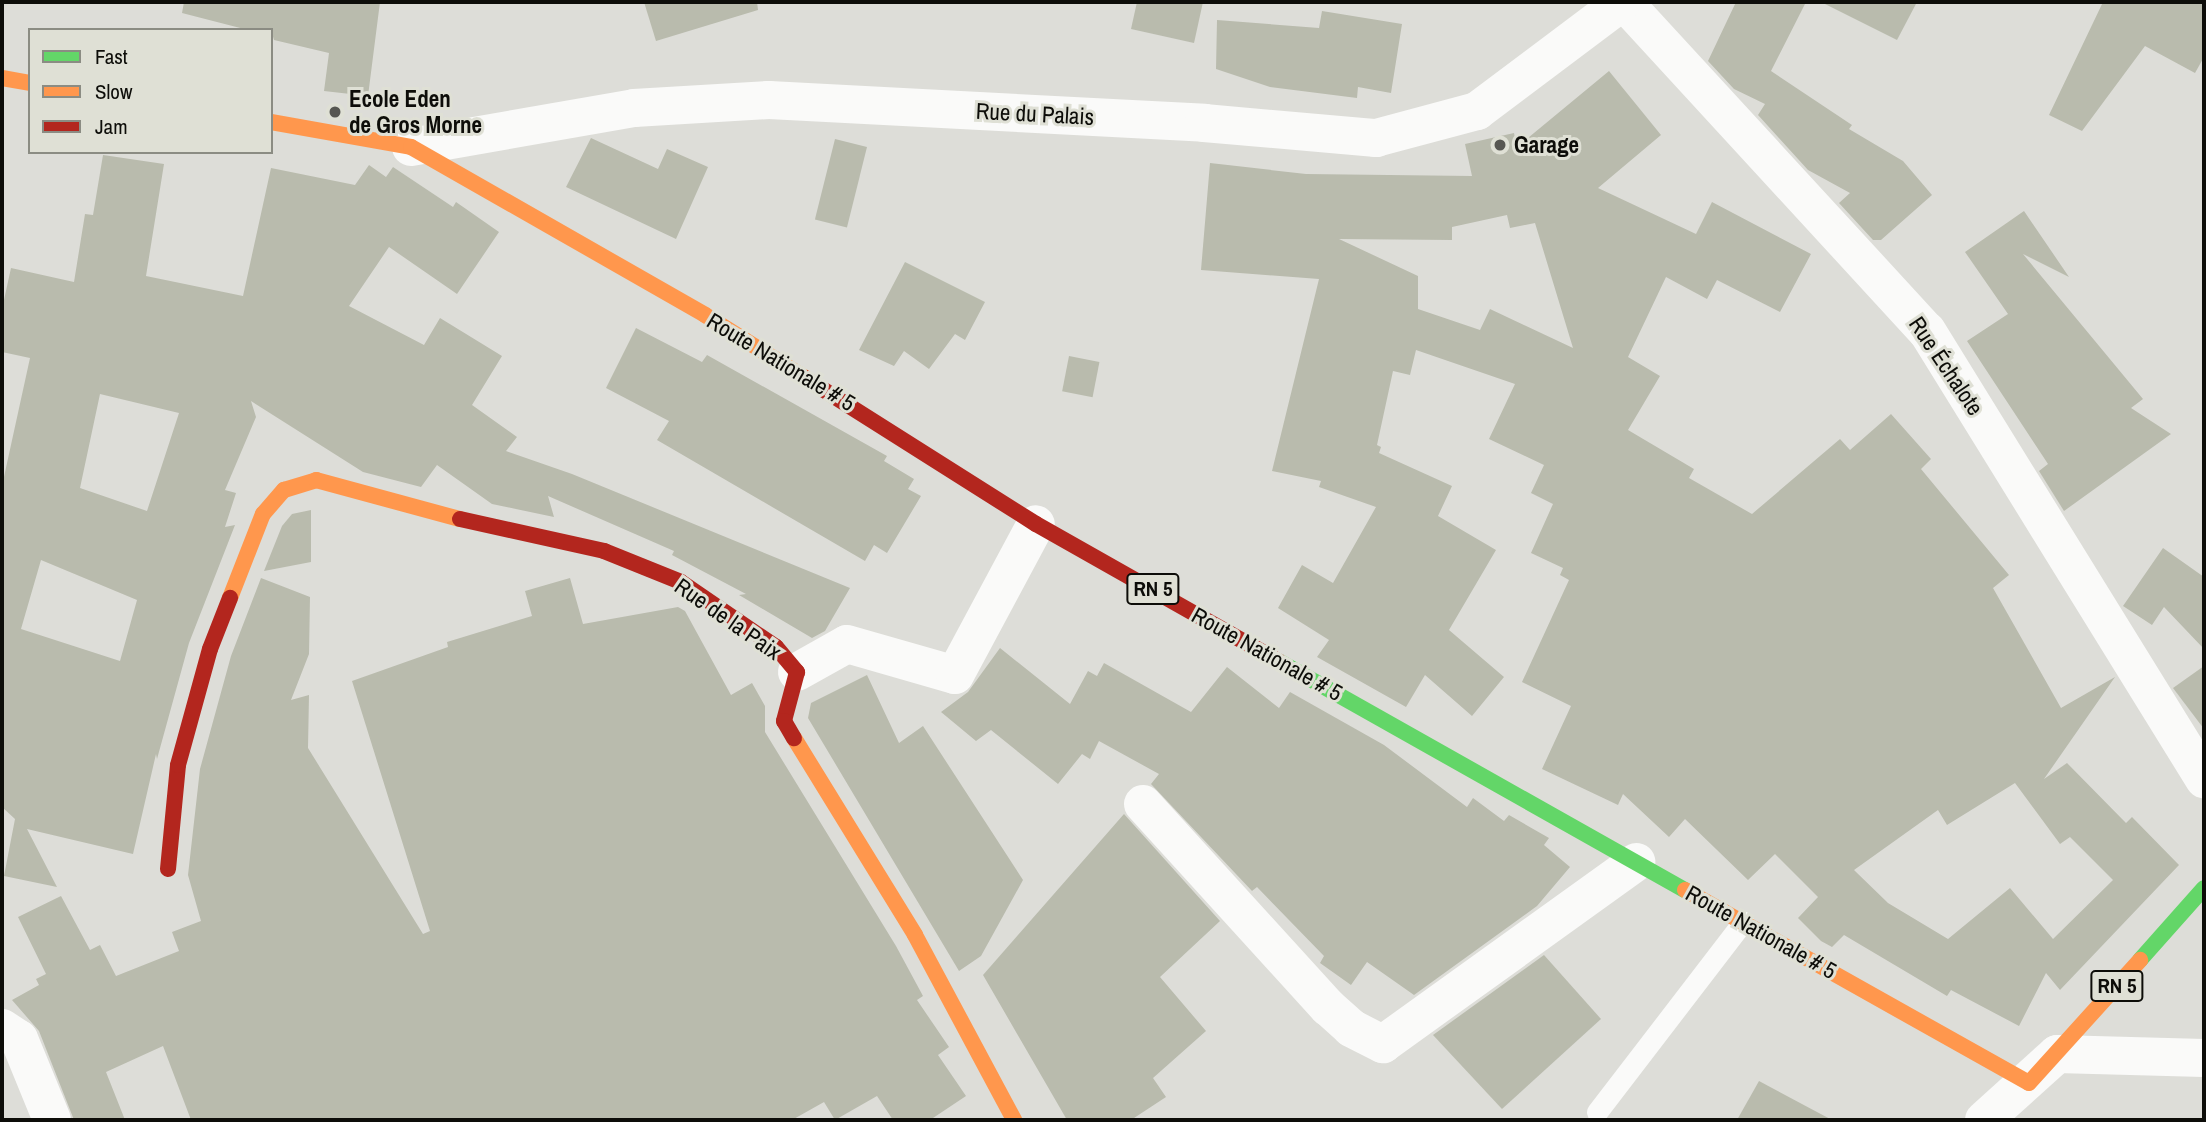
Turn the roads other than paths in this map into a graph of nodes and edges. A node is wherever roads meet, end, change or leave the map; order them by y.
1 (1623, 2) edge
2 (2, 78) edge
3 (28, 83) edge
4 (273, 122) edge
5 (411, 147) junction
6 (1036, 524) junction
7 (797, 672) junction
8 (2204, 779) edge
9 (1143, 804) dead end
10 (1636, 862) junction
11 (168, 869) dead end
12 (2204, 888) edge
13 (1743, 922) junction
14 (2, 1028) edge
15 (2057, 1054) junction
16 (2204, 1058) edge
17 (1597, 1112) dead end
18 (52, 1120) edge
19 (1014, 1120) edge
20 (1984, 1120) edge

1 - 5 street, Rue du Palais
1 - 8 street, Rue Échalote
2 - 3 main road
4 - 5 main road, Route Nationale # 5 / RN 5
5 - 6 main road, Route Nationale # 5 / RN 5
6 - 7 street
6 - 10 main road, Route Nationale # 5 / RN 5
7 - 11 main road, Rue de la Paix
7 - 19 main road, Rue de la Paix
9 - 10 street
10 - 13 main road, Route Nationale # 5 / RN 5
12 - 15 main road, Route Nationale # 5 / RN 5
13 - 15 main road, Route Nationale # 5 / RN 5
13 - 17 lane
14 - 18 street
15 - 16 street
15 - 20 street

